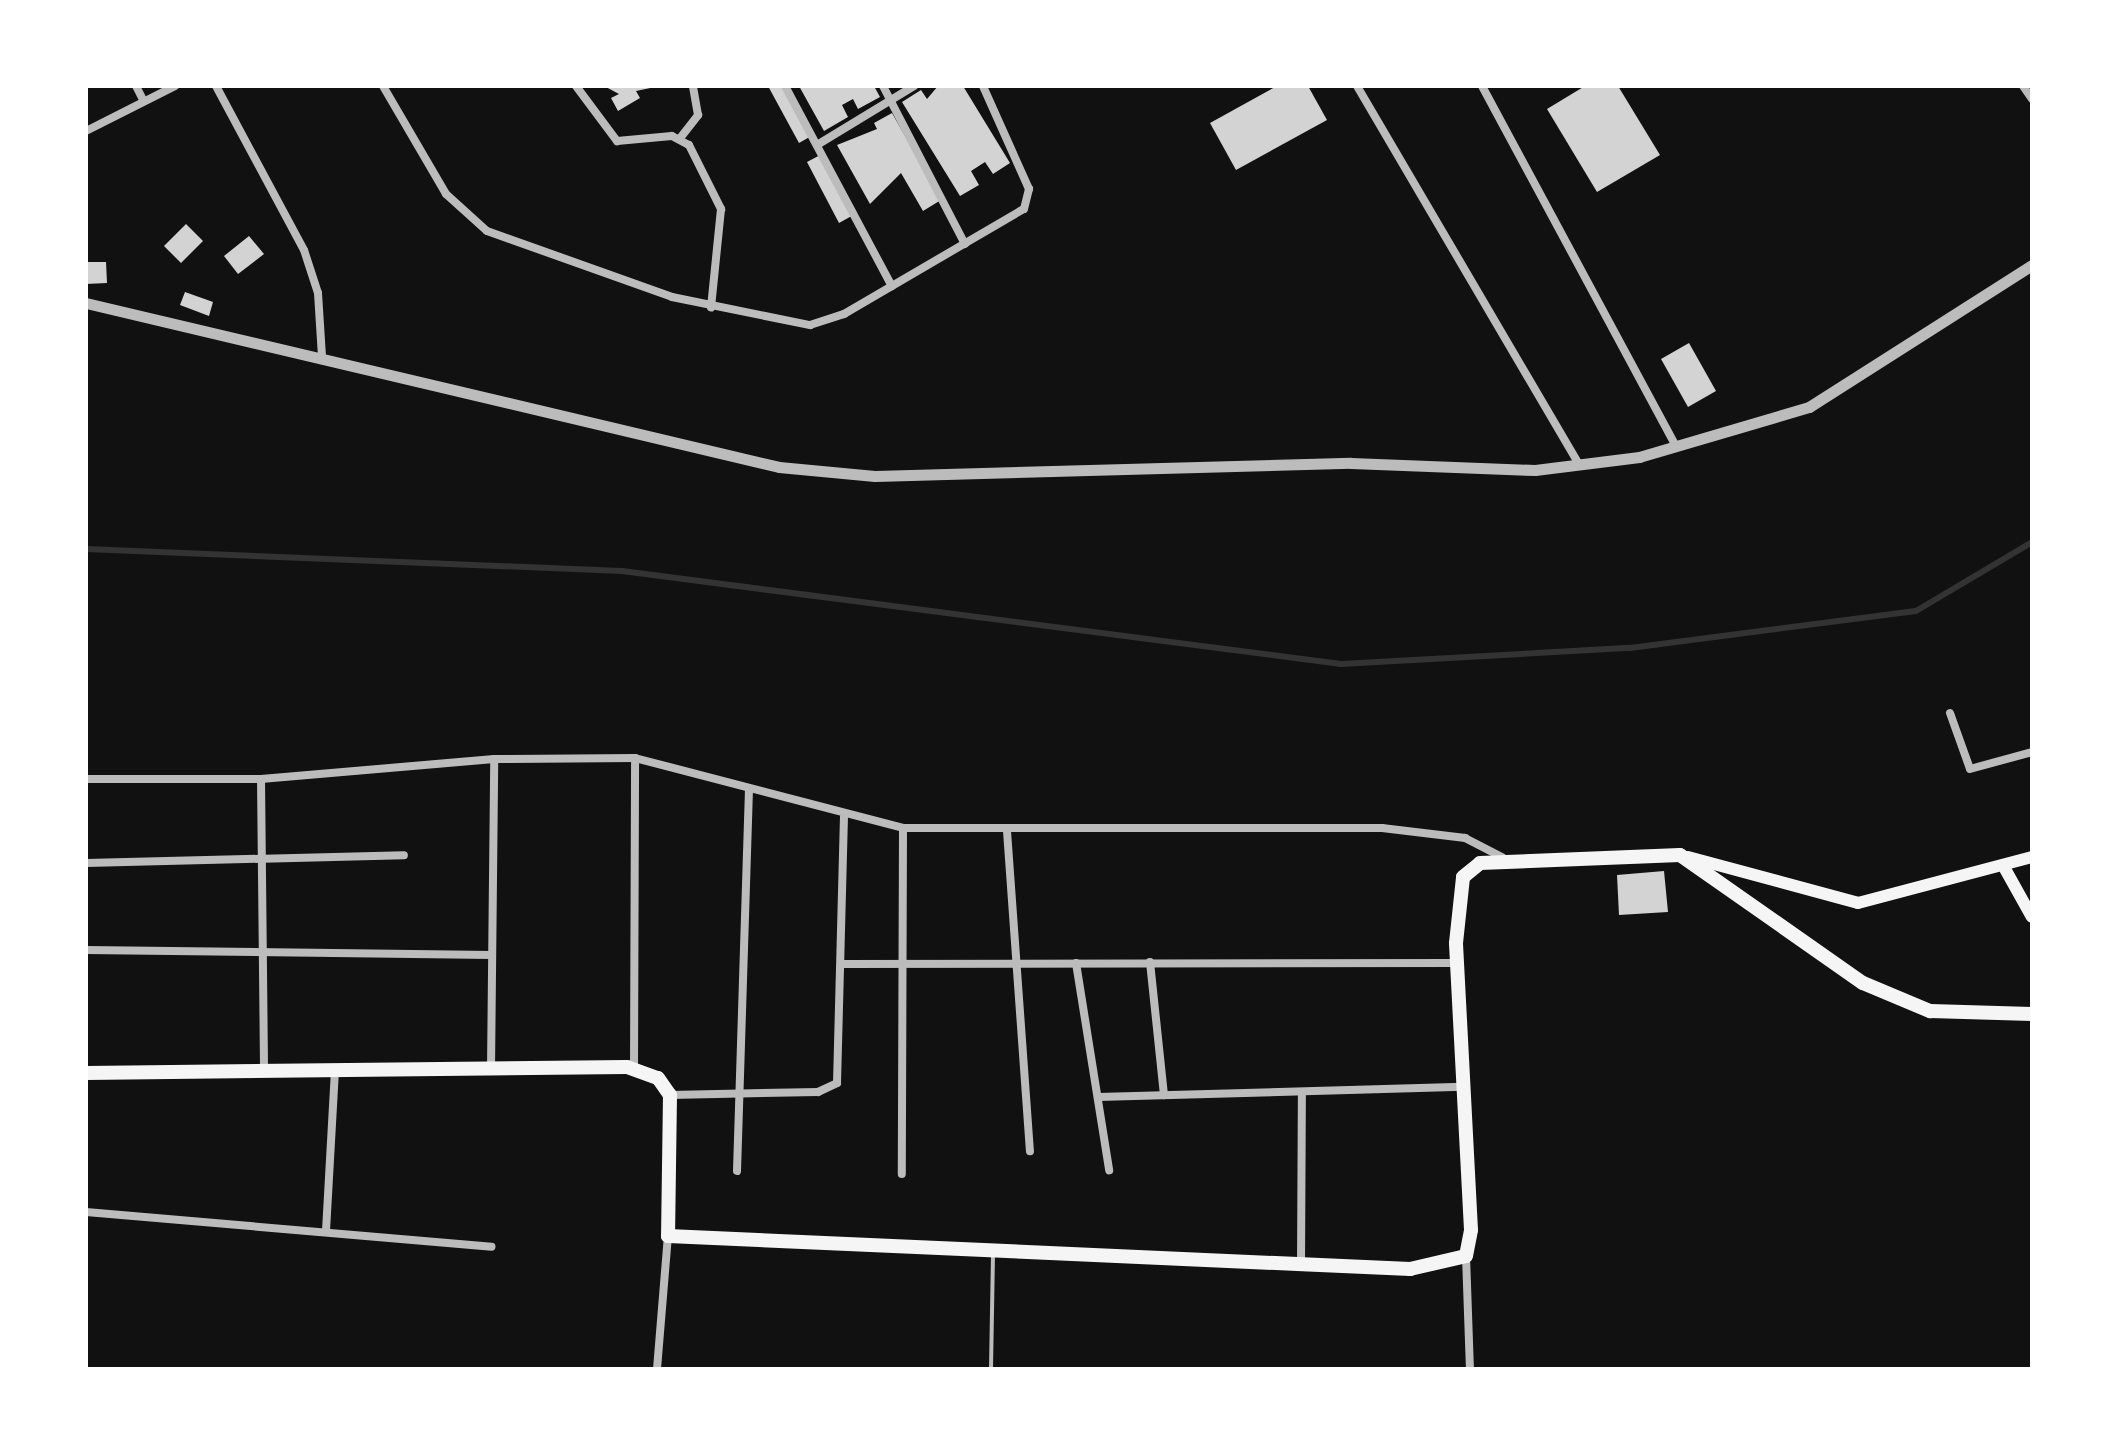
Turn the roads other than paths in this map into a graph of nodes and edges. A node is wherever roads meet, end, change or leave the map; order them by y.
1 (136, 86) edge
2 (175, 86) edge
3 (216, 86) edge
4 (383, 86) edge
5 (576, 86) edge
6 (693, 86) edge
7 (785, 86) edge
8 (883, 86) edge
9 (914, 86) edge
10 (983, 86) edge
11 (1357, 86) edge
12 (1482, 86) edge
13 (2023, 86) edge
14 (2032, 99) edge
15 (143, 100) junction
16 (891, 100) junction
17 (86, 131) edge
18 (681, 137) junction
19 (817, 145) junction
20 (965, 244) junction
21 (2032, 265) edge
22 (892, 286) junction
23 (86, 303) edge
24 (711, 307) junction
25 (322, 356) junction
26 (1676, 446) junction
27 (1579, 464) junction
28 (1950, 713) dead end
29 (2032, 752) edge
30 (635, 758) junction
31 (494, 759) junction
32 (86, 779) edge
33 (261, 779) junction
34 (749, 790) junction
35 (844, 817) junction
36 (903, 828) junction
37 (1007, 831) junction
38 (404, 855) dead end
39 (1680, 855) junction
40 (1502, 857) junction
41 (2032, 857) edge
42 (262, 860) junction
43 (86, 863) edge
44 (2004, 867) junction
45 (2032, 917) edge
46 (86, 950) edge
47 (263, 950) junction
48 (492, 955) junction
49 (1150, 962) junction
50 (1017, 963) junction
51 (1076, 963) junction
52 (1457, 963) junction
53 (842, 964) junction
54 (904, 964) junction
55 (2032, 1014) edge
56 (634, 1068) junction
57 (264, 1069) junction
58 (335, 1069) junction
59 (491, 1069) junction
60 (86, 1073) edge
61 (1463, 1087) junction
62 (742, 1094) junction
63 (670, 1095) junction
64 (1164, 1095) junction
65 (1302, 1096) junction
66 (1098, 1097) junction
67 (1030, 1151) dead end
68 (1109, 1170) dead end
69 (737, 1171) dead end
70 (902, 1174) dead end
71 (86, 1212) edge
72 (326, 1231) junction
73 (668, 1236) junction
74 (491, 1247) dead end
75 (993, 1256) junction
76 (1466, 1256) junction
77 (1301, 1265) junction
78 (657, 1369) edge
79 (991, 1369) edge
80 (1470, 1369) edge

1 - 15 street
2 - 15 street
3 - 25 street
4 - 24 street
5 - 18 street
6 - 18 street
7 - 19 street
8 - 16 street
9 - 16 street
10 - 20 street
11 - 27 street
12 - 26 street
13 - 14 street
15 - 17 street
16 - 19 street
16 - 20 street
18 - 24 street
19 - 22 street
20 - 22 street
21 - 26 street
22 - 24 street
23 - 25 street
25 - 27 street
26 - 27 street
28 - 29 street
30 - 31 street
30 - 34 street
30 - 56 street
31 - 33 street
31 - 48 street
32 - 33 street
33 - 42 street
34 - 35 street
34 - 62 street
35 - 36 street
35 - 53 street
36 - 37 street
36 - 54 street
37 - 40 street
37 - 50 street
38 - 42 street
39 - 40 main road
39 - 44 main road
39 - 55 main road
40 - 52 main road
41 - 44 main road
42 - 43 street
42 - 47 street
44 - 45 main road
46 - 47 street
47 - 48 street
47 - 57 street
48 - 59 street
49 - 51 street
49 - 52 street
49 - 64 street
50 - 51 street
50 - 54 street
50 - 67 street
51 - 66 street
52 - 61 main road
53 - 54 street
53 - 62 street
54 - 70 street
56 - 59 main road
56 - 63 main road
57 - 58 main road
57 - 60 main road
58 - 59 main road
58 - 72 street
61 - 65 street
61 - 76 main road
62 - 63 street
62 - 69 street
63 - 73 main road
64 - 65 street
64 - 66 street
65 - 77 street
66 - 68 street
71 - 72 street
72 - 74 street
73 - 75 main road
73 - 78 street
75 - 77 main road
75 - 79 lane
76 - 77 main road
76 - 80 street

